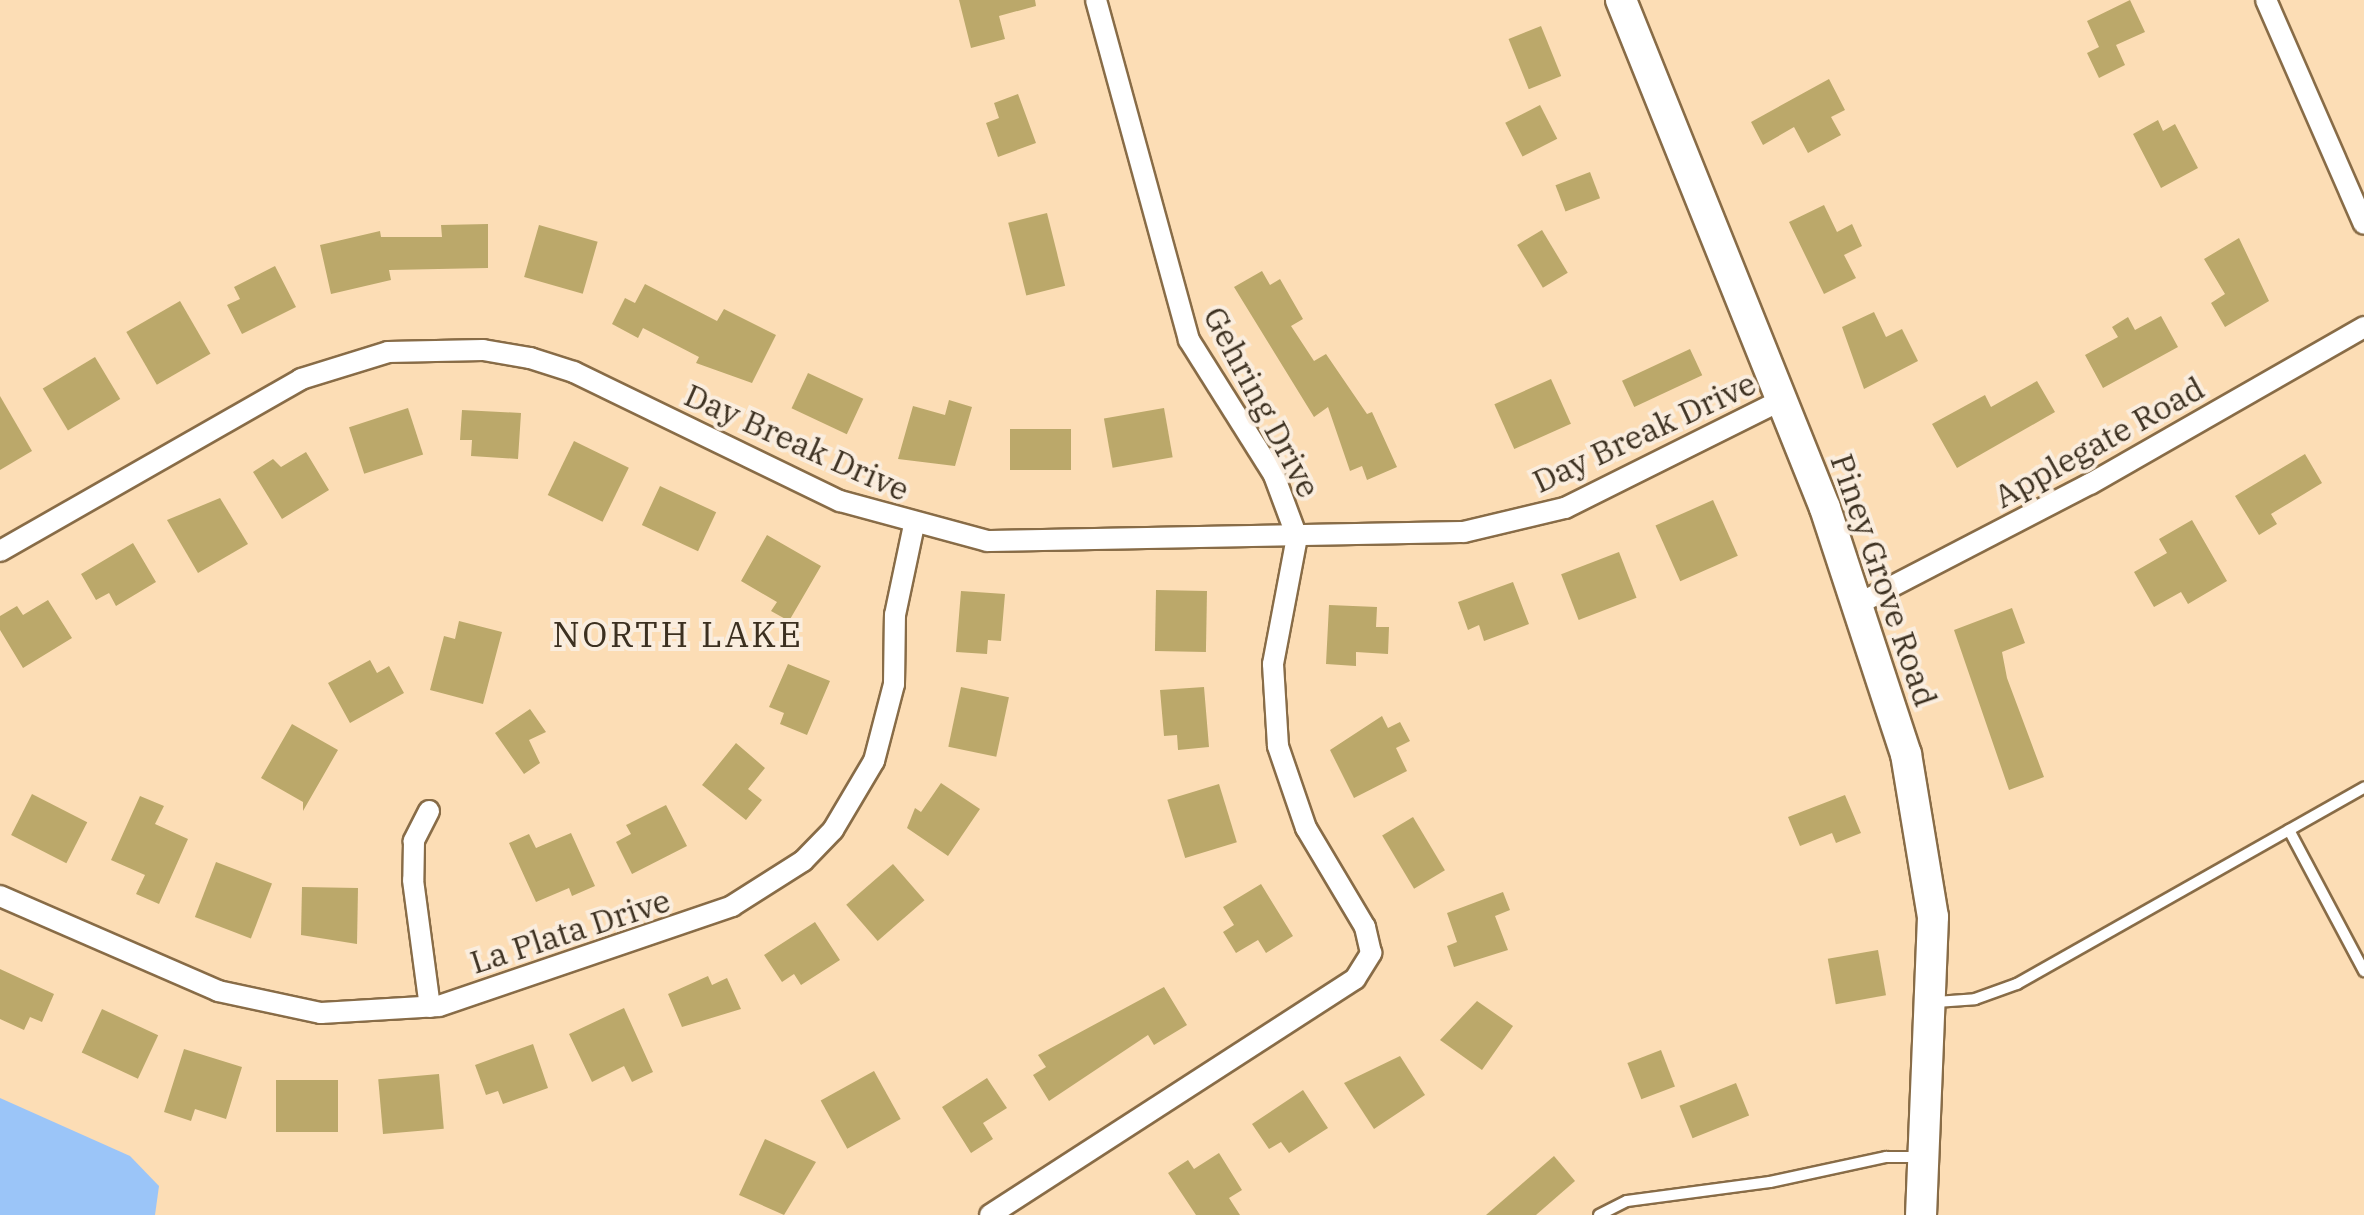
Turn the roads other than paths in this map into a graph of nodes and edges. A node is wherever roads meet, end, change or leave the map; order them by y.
1 (1096, 0) edge
2 (1621, 0) edge
3 (2266, 0) edge
4 (2364, 224) edge
5 (2364, 327) edge
6 (1782, 400) junction
7 (914, 525) junction
8 (1297, 537) junction
9 (0, 550) edge
10 (1860, 603) junction
11 (2364, 788) edge
12 (429, 810) dead end
13 (2289, 830) junction
14 (0, 896) edge
15 (2364, 971) edge
16 (1934, 1002) junction
17 (430, 1008) junction
18 (1926, 1157) junction
19 (990, 1215) edge
20 (1599, 1215) edge
21 (1922, 1215) edge

1 - 8 street, Gehring Drive
2 - 6 main road, Piney Grove Road
3 - 4 street
5 - 10 street, Applegate Road
6 - 8 street, Day Break Drive
6 - 10 main road, Piney Grove Road
7 - 8 street, Day Break Drive
7 - 9 street, Day Break Drive
7 - 17 street, La Plata Drive
8 - 19 street, Gehring Drive
10 - 16 main road, Piney Grove Road
11 - 13 lane
12 - 17 street
13 - 15 lane
13 - 16 lane
14 - 17 street, La Plata Drive
16 - 18 main road, Piney Grove Road
18 - 20 lane
18 - 21 main road, Piney Grove Road

